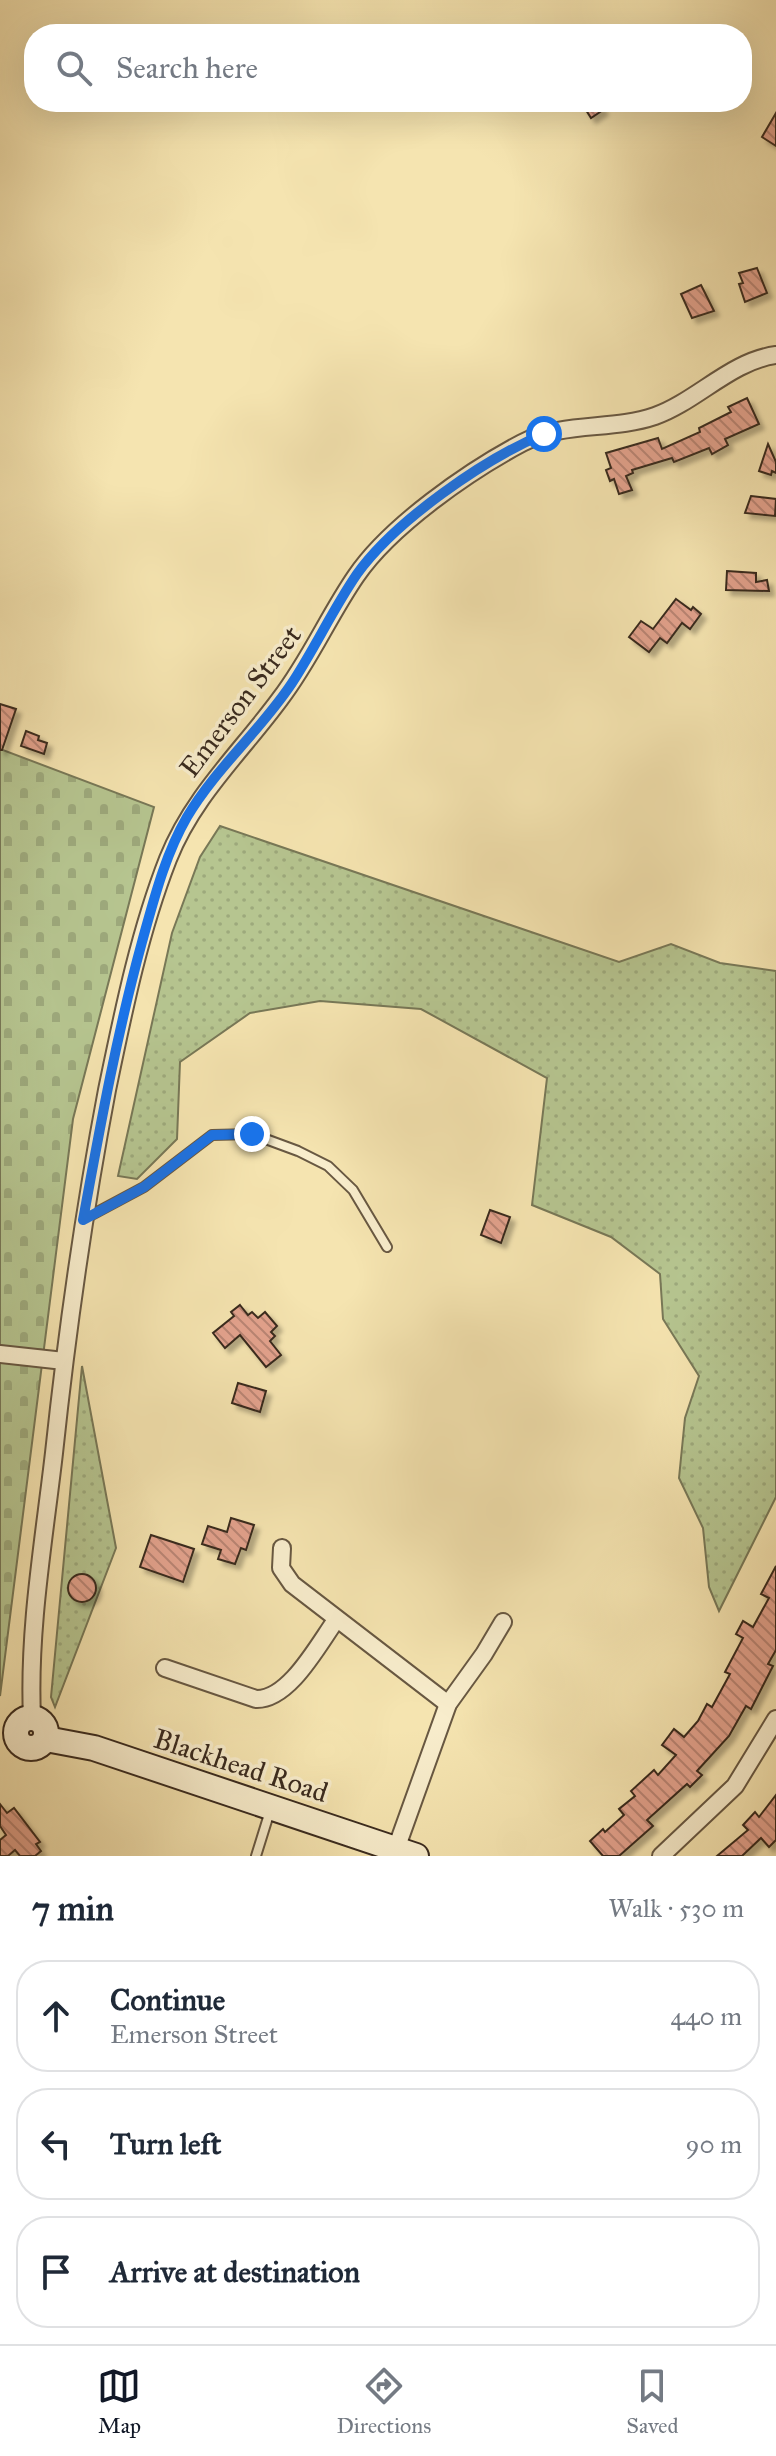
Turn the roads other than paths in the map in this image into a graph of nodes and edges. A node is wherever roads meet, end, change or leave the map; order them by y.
1 (776, 355) edge
2 (83, 1220) junction
3 (387, 1247) dead end
4 (1, 1353) edge
5 (64, 1361) junction
6 (282, 1548) dead end
7 (336, 1620) junction
8 (503, 1622) dead end
9 (165, 1668) dead end
10 (448, 1704) junction
11 (32, 1717) junction
12 (776, 1719) edge
13 (46, 1739) junction
14 (8, 1741) edge
15 (272, 1806) junction
16 (406, 1853) edge
17 (256, 1856) edge
18 (661, 1856) edge

1 - 2 street, Emerson Street
2 - 3 lane
2 - 5 street, Emerson Street
4 - 5 street
5 - 11 street, Emerson Street
6 - 7 street
7 - 9 street
7 - 10 street
8 - 10 street
10 - 16 street
11 - 13 main road
11 - 14 main road
12 - 18 street
13 - 14 main road, Blackhead Road
13 - 15 main road, Blackhead Road
15 - 16 main road, Blackhead Road
15 - 17 lane

